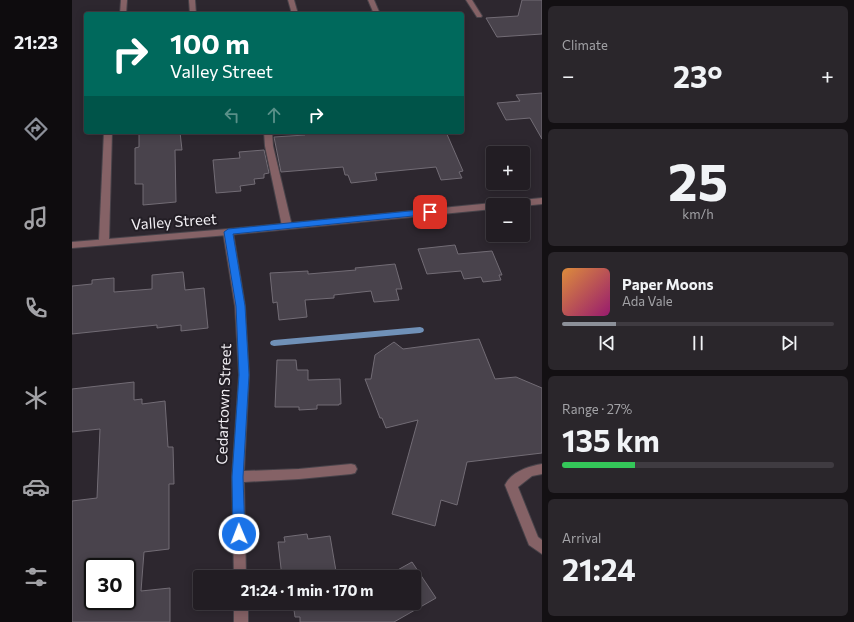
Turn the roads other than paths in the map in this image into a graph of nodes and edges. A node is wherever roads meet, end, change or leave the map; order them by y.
1 (124, 0) edge
2 (192, 0) edge
3 (291, 0) edge
4 (371, 0) edge
5 (470, 0) edge
6 (123, 12) edge
7 (193, 12) edge
8 (294, 12) edge
9 (376, 12) edge
10 (479, 16) dead end
11 (108, 134) edge
12 (268, 134) edge
13 (542, 201) edge
14 (530, 202) edge
15 (486, 207) edge
16 (287, 226) junction
17 (228, 232) junction
18 (104, 241) junction
19 (72, 244) edge
20 (542, 469) edge
21 (351, 470) dead end
22 (238, 477) junction
23 (542, 548) edge
24 (240, 570) edge
25 (241, 610) edge
26 (241, 622) edge

1 - 6 street
2 - 7 street
3 - 8 street
4 - 9 street
5 - 10 street
11 - 18 street
12 - 16 street
13 - 14 street
15 - 16 street, Valley Street
16 - 17 street, Valley Street
17 - 18 street, Valley Street
17 - 22 street, Cedartown Street
18 - 19 street, Valley Street
20 - 23 street
21 - 22 street
22 - 24 street, Cedartown Street
25 - 26 street

